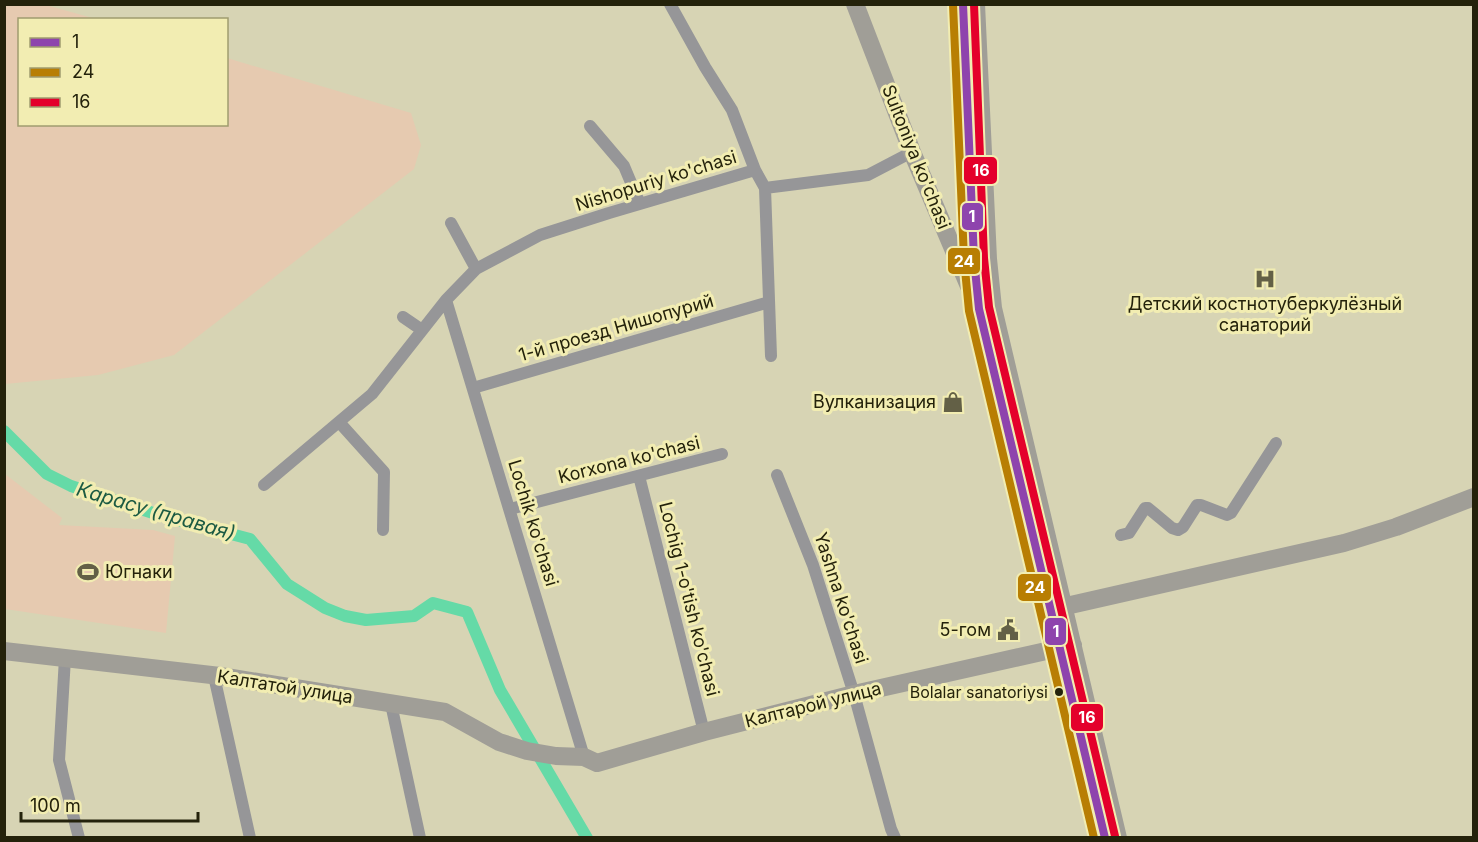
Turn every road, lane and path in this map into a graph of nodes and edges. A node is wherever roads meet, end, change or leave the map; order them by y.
1 (670, 4) edge
2 (855, 4) edge
3 (963, 4) edge
4 (976, 4) edge
5 (590, 126) dead end
6 (912, 152) junction
7 (755, 170) junction
8 (765, 188) junction
9 (640, 204) junction
10 (451, 223) dead end
11 (476, 269) junction
12 (446, 300) junction
13 (769, 302) junction
14 (979, 309) junction
15 (404, 317) dead end
16 (422, 330) junction
17 (771, 356) dead end
18 (473, 388) junction
19 (339, 422) junction
20 (1276, 443) dead end
21 (722, 454) dead end
22 (777, 475) dead end
23 (639, 476) junction
24 (264, 485) dead end
25 (1473, 497) edge
26 (510, 508) junction
27 (383, 530) dead end
28 (1121, 535) dead end
29 (1057, 607) junction
30 (1066, 647) junction
31 (4, 651) edge
32 (65, 658) junction
33 (214, 676) junction
34 (854, 694) junction
35 (391, 704) junction
36 (704, 732) junction
37 (556, 756) joint
38 (584, 757) junction
39 (79, 837) edge
40 (250, 837) edge
41 (420, 837) edge
42 (895, 837) edge
43 (1105, 837) edge
44 (1118, 837) edge

1 - 7 street
2 - 6 street, Sultoniya ko'chasi
3 - 14 street
4 - 29 street
5 - 9 street
6 - 8 street
6 - 14 street, Sultoniya ko'chasi
7 - 8 street, Nishopuriy ko'chasi
7 - 9 street, Nishopuriy ko'chasi
8 - 13 street
9 - 11 street, Nishopuriy ko'chasi
10 - 11 street
11 - 12 street, Nishopuriy ko'chasi
12 - 16 street, Nishopuriy ko'chasi
12 - 18 street, Lochik ko'chasi
13 - 17 street
13 - 18 street, 1-й проезд Нишопурий
14 - 29 street
15 - 16 street
16 - 19 street, Nishopuriy ko'chasi
18 - 26 street, Lochik ko'chasi
19 - 24 street, Nishopuriy ko'chasi
19 - 27 street
20 - 28 street
21 - 23 street, Korxona ko'chasi
22 - 34 street, Yashna ko'chasi
23 - 26 street, Korxona ko'chasi
23 - 36 street, Lochig 1-o'tish ko'chasi
25 - 29 street
26 - 38 street, Lochik ko'chasi
29 - 30 street
30 - 34 street, Калтарой улица
30 - 43 street
30 - 44 street
31 - 32 street, Калтатой улица
32 - 33 street, Калтатой улица
32 - 39 street
33 - 35 street, Калтатой улица
33 - 40 street
34 - 36 street, Калтарой улица
34 - 42 street, Yashna ko'chasi
35 - 37 street, Калтатой улица
35 - 41 street
36 - 38 street, Калтарой улица
37 - 38 street, Калтарой улица

